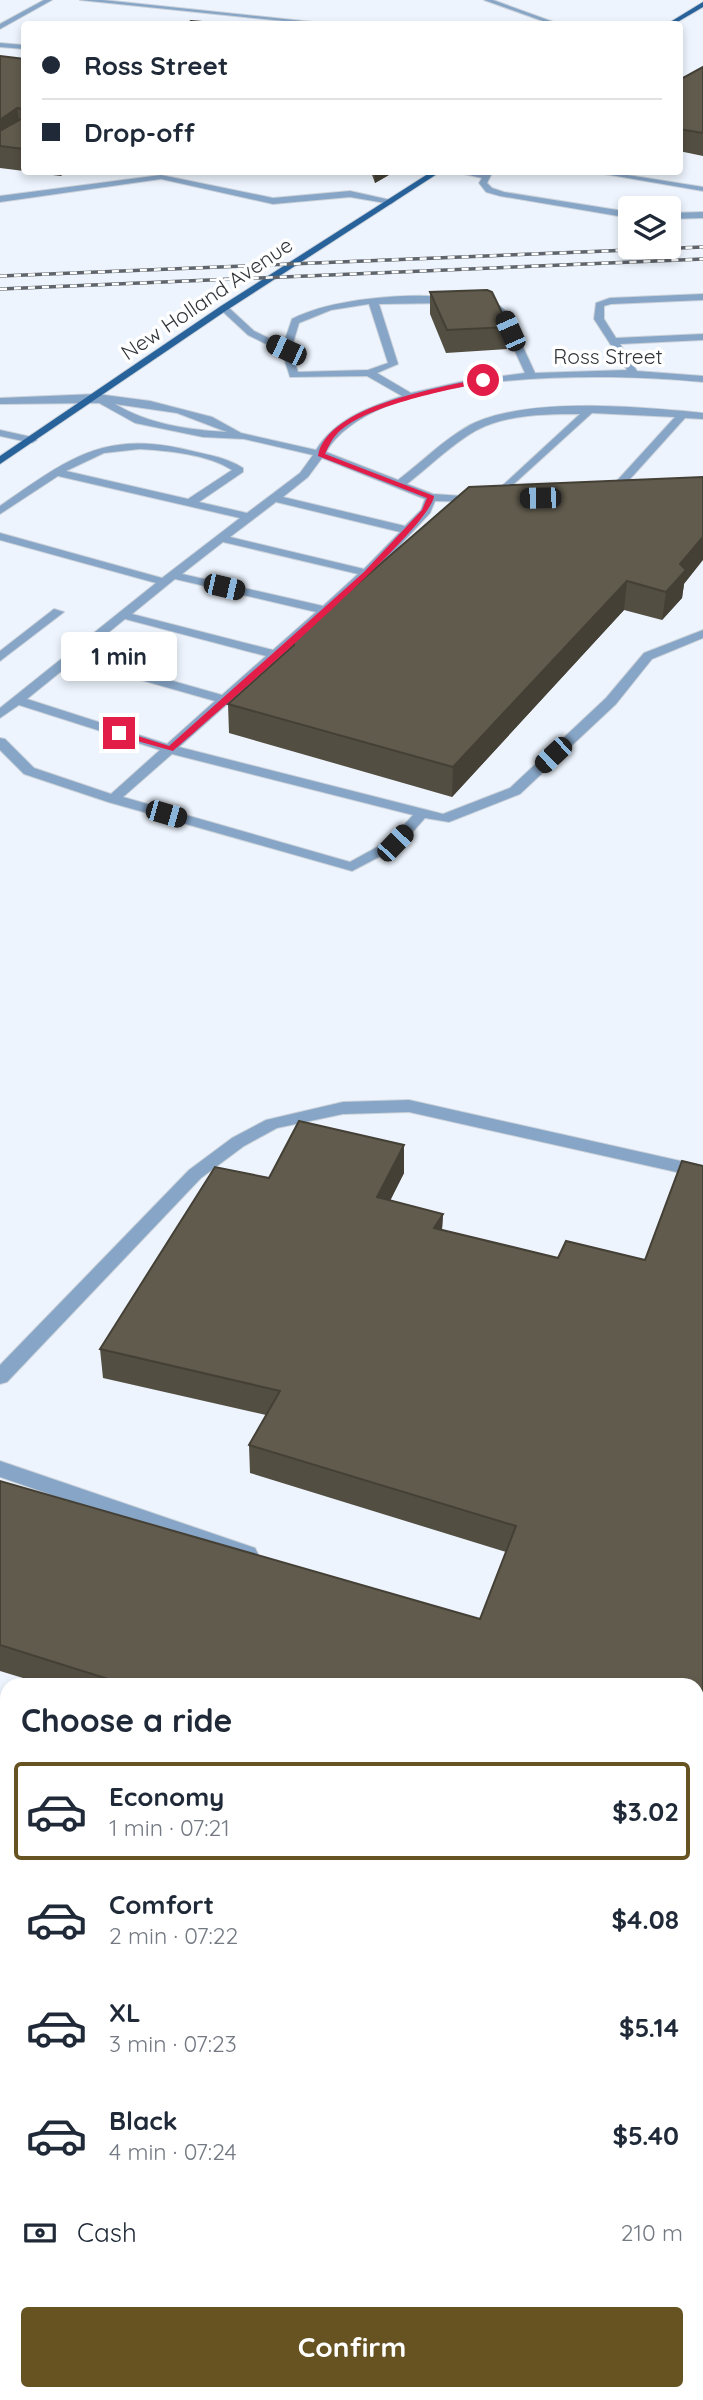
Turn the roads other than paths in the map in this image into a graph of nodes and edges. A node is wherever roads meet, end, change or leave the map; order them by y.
1 (49, 0) edge
2 (83, 0) edge
3 (487, 0) edge
4 (703, 4) edge
5 (205, 12) junction
6 (197, 18) dead end
7 (298, 21) edge
8 (546, 21) edge
9 (675, 21) edge
10 (0, 27) edge
11 (0, 45) edge
12 (21, 47) edge
13 (197, 175) edge
14 (431, 175) edge
15 (476, 175) edge
16 (616, 175) edge
17 (184, 182) junction
18 (703, 189) edge
19 (0, 199) edge
20 (391, 201) junction
21 (618, 213) edge
22 (703, 215) edge
23 (681, 216) edge
24 (703, 297) edge
25 (464, 299) edge
26 (486, 303) edge
27 (374, 304) junction
28 (224, 308) junction
29 (703, 337) edge
30 (679, 338) junction
31 (614, 341) junction
32 (703, 343) edge
33 (286, 350) junction
34 (369, 373) junction
35 (634, 374) junction
36 (532, 377) junction
37 (703, 380) edge
38 (409, 396) junction
39 (97, 397) junction
40 (0, 401) edge
41 (589, 411) junction
42 (683, 414) junction
43 (703, 416) edge
44 (0, 433) edge
45 (244, 436) junction
46 (32, 440) junction
47 (321, 454) junction
48 (0, 461) edge
49 (55, 472) junction
50 (398, 486) junction
51 (631, 496) edge
52 (431, 497) junction
53 (596, 497) edge
54 (608, 497) junction
55 (275, 498) junction
56 (494, 499) junction
57 (507, 499) edge
58 (190, 503) junction
59 (0, 511) edge
60 (249, 517) junction
61 (408, 530) junction
62 (0, 536) edge
63 (221, 538) junction
64 (367, 573) junction
65 (169, 578) junction
66 (325, 610) junction
67 (58, 612) dead end
68 (123, 615) junction
69 (703, 634) edge
70 (276, 655) junction
71 (71, 656) junction
72 (0, 657) edge
73 (17, 700) junction
74 (225, 700) junction
75 (0, 714) edge
76 (0, 742) edge
77 (170, 749) junction
78 (113, 799) junction
79 (420, 816) junction
80 (703, 1172) edge
81 (0, 1377) edge
82 (0, 1469) edge
83 (271, 1561) edge

1 - 10 street
2 - 5 street
3 - 8 street
4 - 9 main road
5 - 6 street
5 - 7 street
11 - 12 street
13 - 17 street
14 - 20 main road, New Holland Avenue
15 - 21 street
16 - 18 street
17 - 19 street
17 - 20 street
20 - 28 main road, New Holland Avenue
22 - 23 street
24 - 31 street
25 - 27 street
26 - 36 street
27 - 33 street
27 - 34 street
28 - 33 street
28 - 39 main road, New Holland Avenue
29 - 30 street
30 - 31 street
30 - 32 street
31 - 35 street
33 - 34 street
34 - 38 street
35 - 36 street, Ross Street
35 - 37 street, Ross Street
36 - 38 street, Ross Street
38 - 47 street, Ross Street
39 - 40 street
39 - 45 street
39 - 45 street
39 - 46 main road, New Holland Avenue
41 - 42 street
41 - 50 street
41 - 56 street
42 - 43 street
42 - 54 street
44 - 46 street
45 - 47 street
46 - 48 main road, New Holland Avenue
47 - 50 street
47 - 55 street, Ross Street
49 - 58 street
49 - 58 street
49 - 59 street
50 - 52 street
51 - 54 street
52 - 56 street
52 - 61 street
53 - 54 street
55 - 60 street, Ross Street
55 - 61 street
56 - 57 street
58 - 60 street
60 - 63 street, Ross Street
61 - 64 street
62 - 65 street
63 - 64 street
63 - 65 street, Ross Street
64 - 66 street
65 - 66 street
65 - 68 street, Ross Street
66 - 70 street
67 - 72 street
68 - 70 street
68 - 71 street, Ross Street
69 - 79 street
70 - 74 street
71 - 73 street, Ross Street
71 - 74 street
73 - 75 street, Ross Street
73 - 77 street
74 - 77 street
76 - 78 street
77 - 78 street
77 - 79 street
78 - 79 street
80 - 81 street
82 - 83 street

